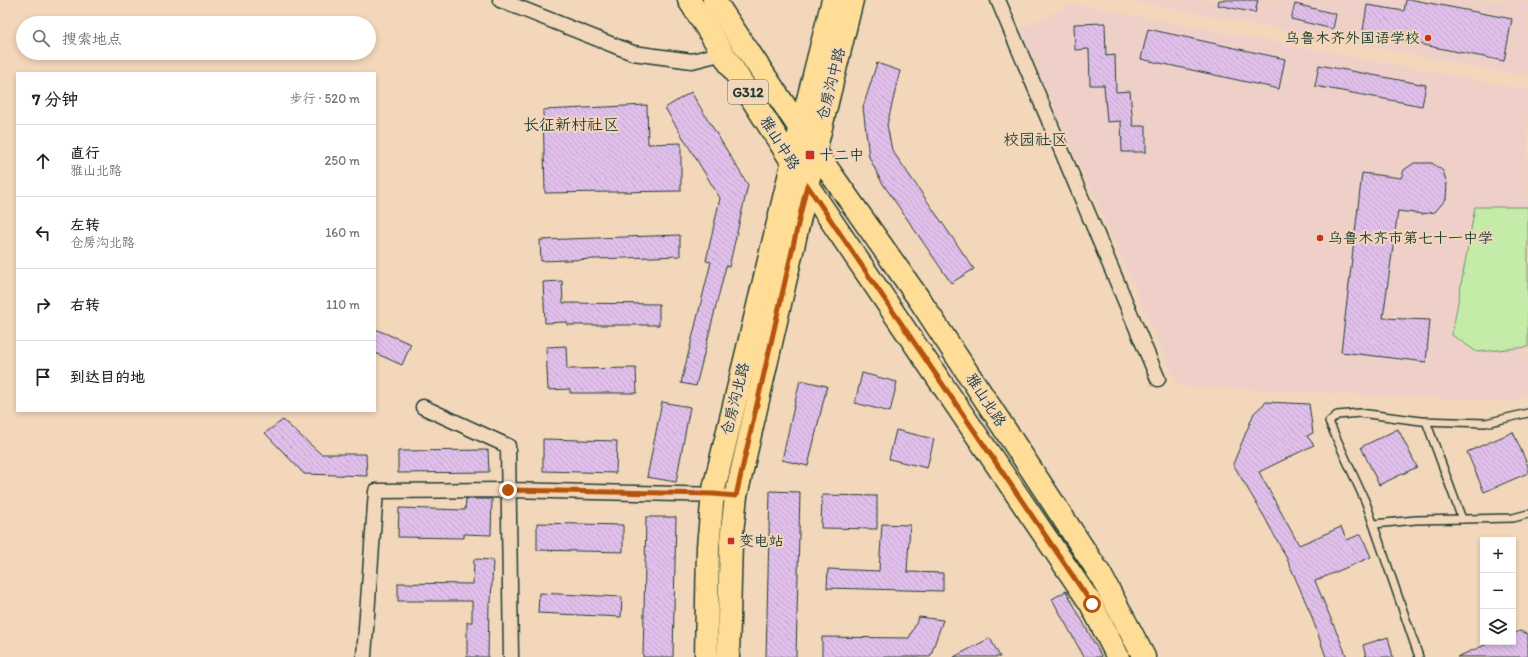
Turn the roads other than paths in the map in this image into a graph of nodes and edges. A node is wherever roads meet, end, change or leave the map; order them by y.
1 (500, 0) edge
2 (689, 0) edge
3 (714, 0) edge
4 (833, 0) edge
5 (852, 0) edge
6 (998, 0) edge
7 (724, 54) junction
8 (804, 157) junction
9 (1158, 379) dead end
10 (423, 408) dead end
11 (1528, 413) edge
12 (1426, 421) junction
13 (508, 490) junction
14 (713, 494) junction
15 (736, 496) junction
16 (1528, 514) edge
17 (1462, 519) junction
18 (1374, 524) junction
19 (364, 656) edge
20 (511, 657) edge
21 (706, 657) edge
22 (728, 657) edge
23 (1118, 657) edge
24 (1144, 657) edge
25 (1419, 657) edge

1 - 7 street
2 - 7 main road, 雅山中路 / G312
3 - 8 main road, 雅山中路 / G312
4 - 8 main road, 仓房沟中路
5 - 8 main road, 仓房沟中路
6 - 9 street
7 - 8 main road, 雅山中路 / G312
8 - 14 main road, 仓房沟北路
8 - 15 main road, 仓房沟北路
8 - 23 main road, 雅山北路 / G312
8 - 24 main road, 雅山北路 / G312
10 - 13 street
11 - 12 lane
12 - 17 lane
12 - 18 lane
13 - 14 street
13 - 19 street
13 - 20 street
14 - 15 street
14 - 21 main road, 仓房沟北路
15 - 22 main road, 仓房沟北路
16 - 17 lane
17 - 18 lane
18 - 25 lane

